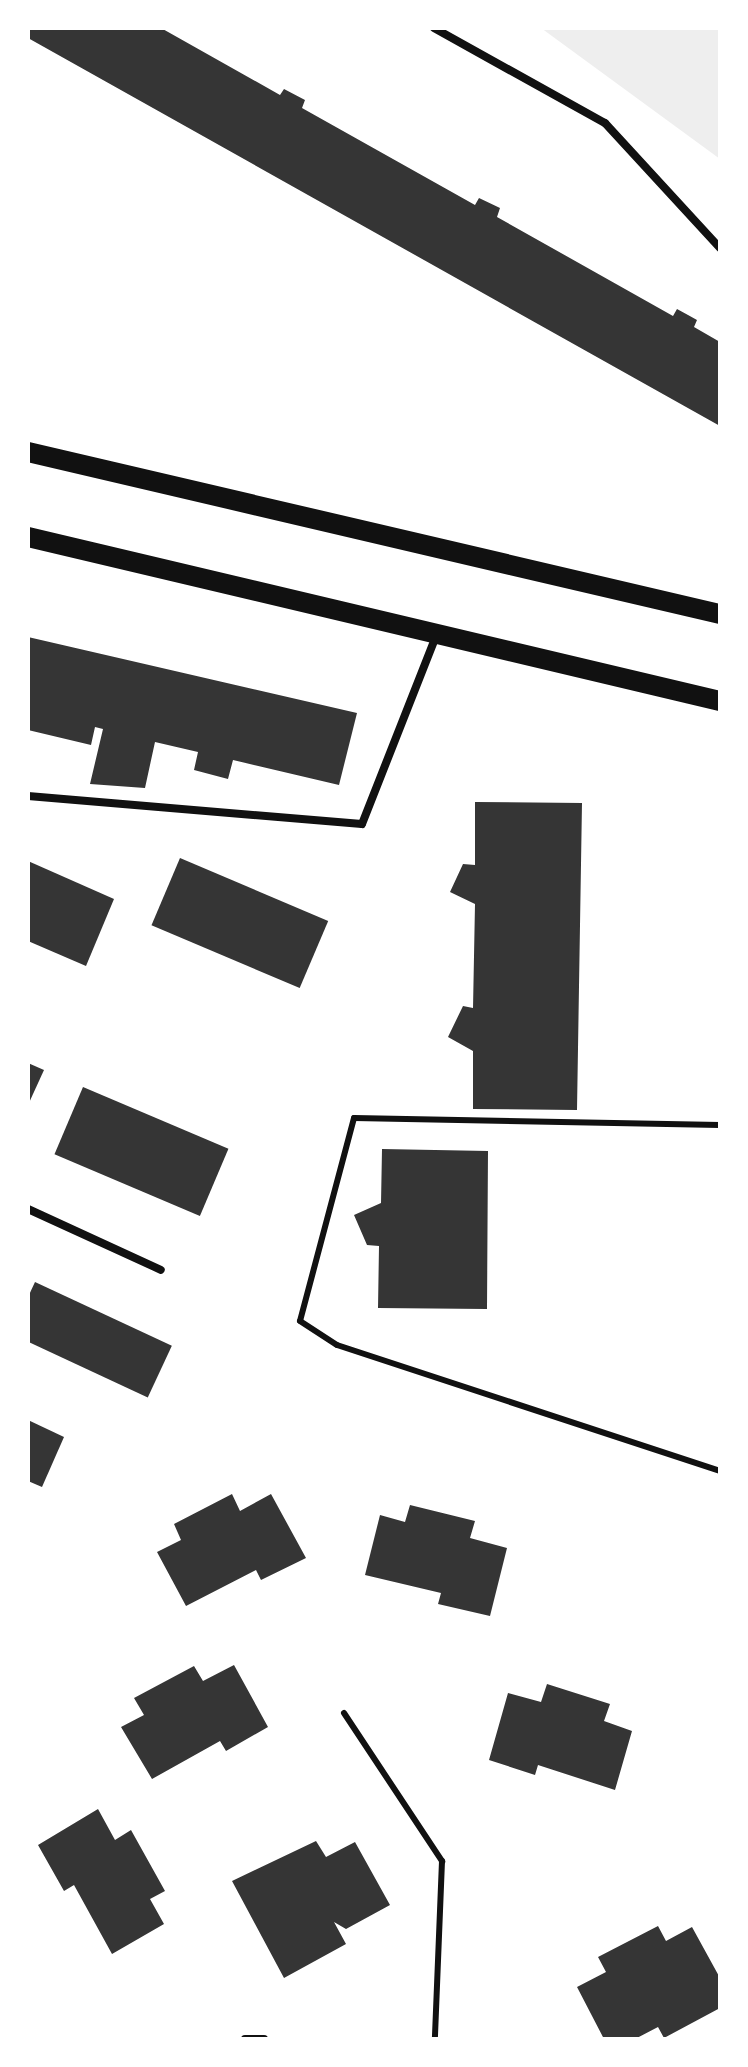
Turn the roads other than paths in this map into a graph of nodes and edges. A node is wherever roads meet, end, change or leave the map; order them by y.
1 (434, 28) edge
2 (720, 248) edge
3 (28, 452) edge
4 (28, 537) edge
5 (720, 614) edge
6 (437, 632) junction
7 (720, 701) edge
8 (28, 796) edge
9 (720, 1125) edge
10 (28, 1209) edge
11 (161, 1270) dead end
12 (720, 1471) edge
13 (344, 1713) dead end
14 (245, 2039) edge
15 (264, 2039) edge
16 (435, 2039) edge

1 - 2 street
3 - 5 main road
4 - 6 main road
6 - 7 main road
6 - 8 street
9 - 12 lane
10 - 11 street
13 - 16 lane
14 - 15 street

